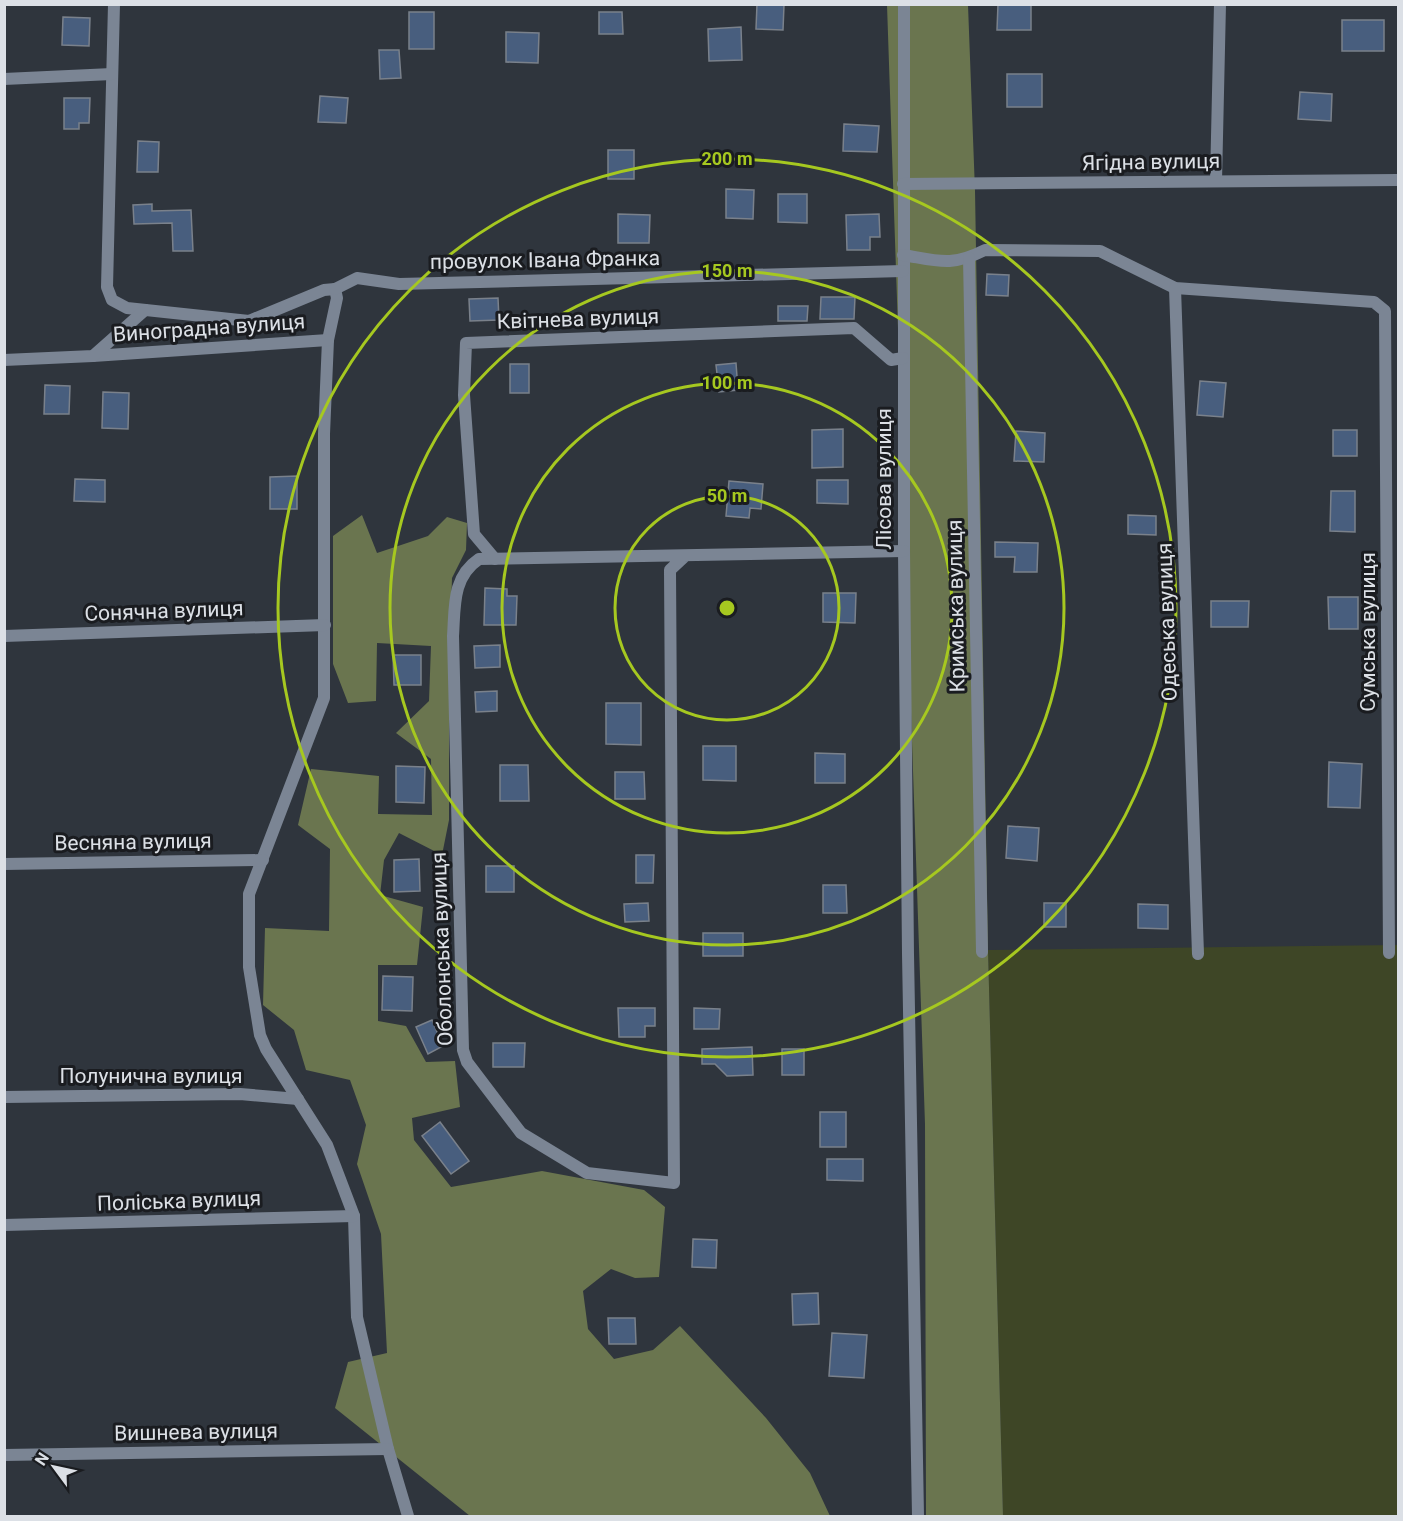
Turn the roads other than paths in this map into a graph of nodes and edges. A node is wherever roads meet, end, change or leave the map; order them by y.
1 (114, 4) edge
2 (904, 4) edge
3 (1220, 4) edge
4 (112, 74) junction
5 (4, 79) edge
6 (1398, 180) edge
7 (1216, 181) junction
8 (903, 184) junction
9 (903, 255) junction
10 (969, 258) junction
11 (903, 271) junction
12 (1175, 288) junction
13 (334, 289) junction
14 (145, 310) junction
15 (328, 340) junction
16 (93, 356) junction
17 (903, 358) junction
18 (4, 360) edge
19 (904, 551) junction
20 (685, 556) junction
21 (495, 559) junction
22 (325, 625) junction
23 (4, 636) edge
24 (263, 860) junction
25 (4, 864) edge
26 (982, 952) dead end
27 (1389, 953) dead end
28 (1198, 954) dead end
29 (4, 1097) edge
30 (298, 1099) junction
31 (354, 1216) junction
32 (4, 1226) edge
33 (388, 1449) junction
34 (4, 1455) edge
35 (408, 1516) edge
36 (918, 1516) edge

1 - 4 street
2 - 8 street, Лісова вулиця
3 - 7 street
4 - 5 street
4 - 14 street, провулок Івана Франка
6 - 7 street, Ягідна вулиця
7 - 8 street, Ягідна вулиця
8 - 9 street, Лісова вулиця
9 - 10 street
9 - 11 street, Лісова вулиця
10 - 12 street
10 - 26 street, Кримська вулиця
11 - 13 street, провулок Івана Франка
11 - 17 street, Лісова вулиця
12 - 27 street, Сумська вулиця
12 - 28 street, Одеська вулиця
13 - 14 street, провулок Івана Франка
13 - 15 street
14 - 16 street, Виноградна вулиця
15 - 16 street, Виноградна вулиця
15 - 22 street
16 - 18 street, Виноградна вулиця
17 - 19 street, Лісова вулиця
17 - 21 street, Квітнева вулиця
19 - 20 street, Оболонська вулиця
19 - 36 street, Лісова вулиця
20 - 21 street, Оболонська вулиця
20 - 21 street, Оболонська вулиця
22 - 23 street, Сонячна вулиця
22 - 24 street
24 - 25 street, Весняна вулиця
24 - 30 street
29 - 30 street, Полунична вулиця
30 - 31 street
31 - 32 street, Поліська вулиця
31 - 33 street
33 - 34 street, Вишнева вулиця
33 - 35 street

